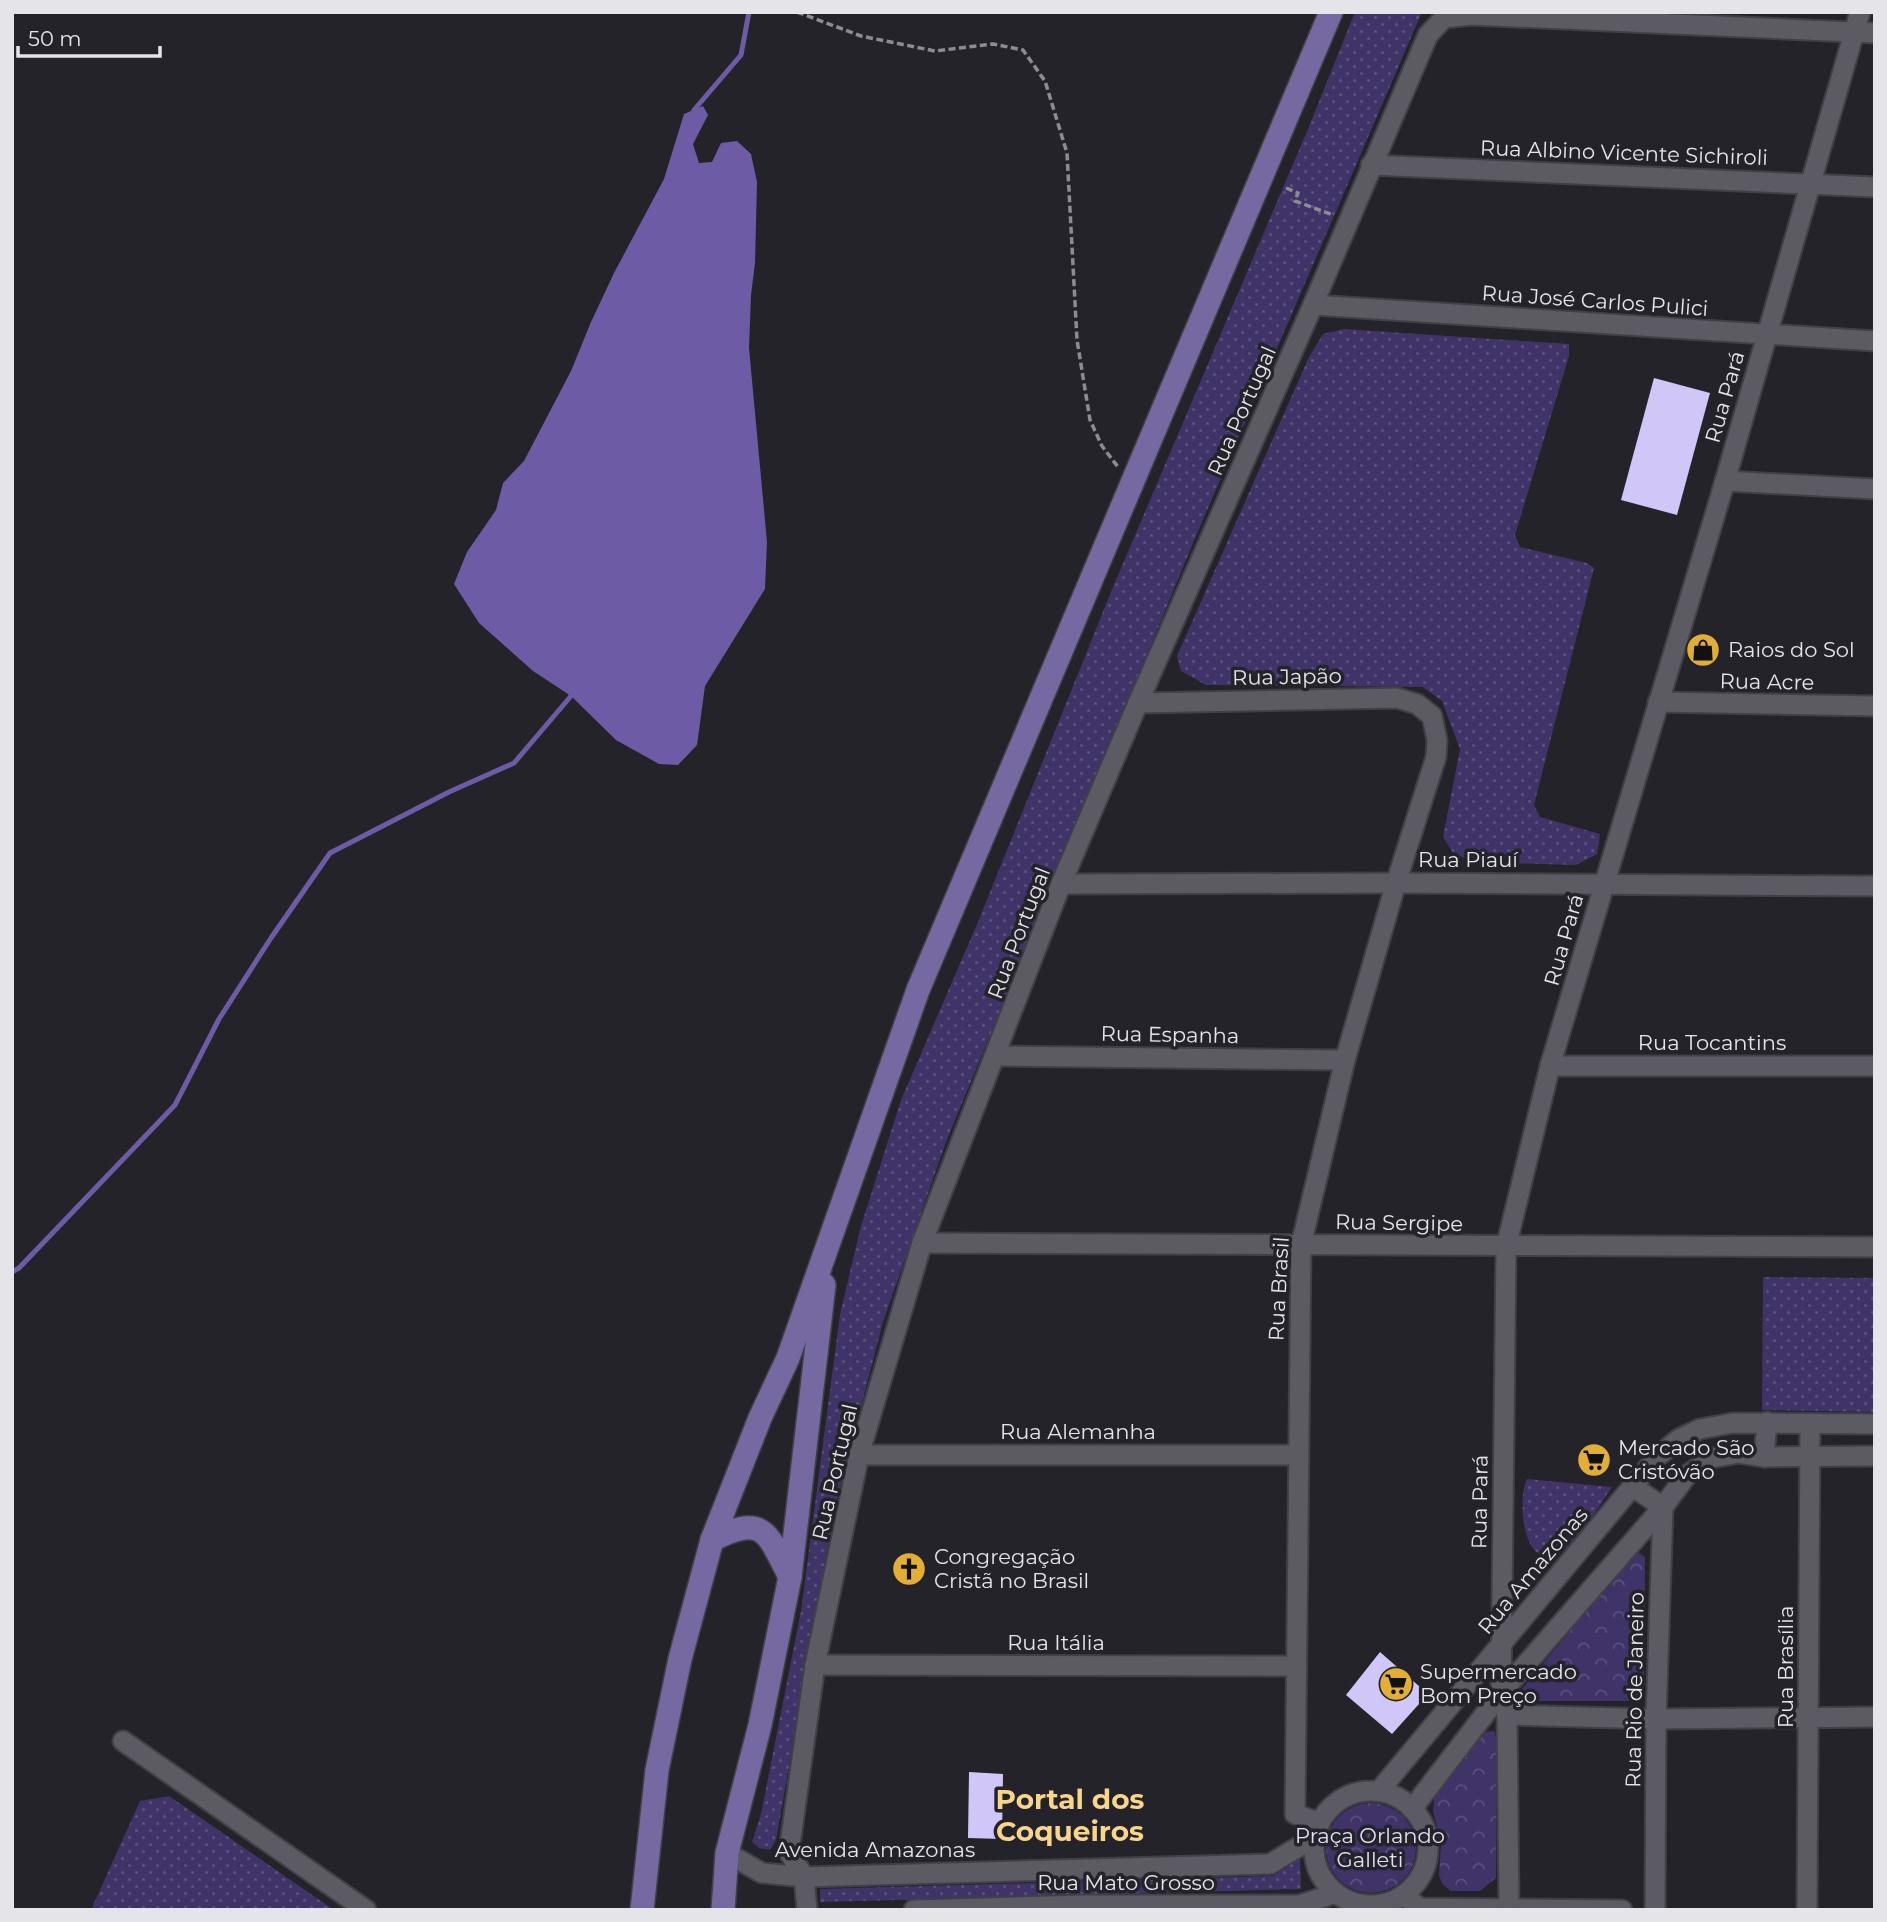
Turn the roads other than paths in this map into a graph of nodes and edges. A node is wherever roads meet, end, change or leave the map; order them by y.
1 (1331, 12) edge
2 (1860, 12) edge
3 (1446, 15) edge
4 (1854, 32) junction
5 (1875, 33) edge
6 (1371, 165) junction
7 (1810, 183) junction
8 (1875, 187) edge
9 (1313, 305) junction
10 (1766, 335) junction
11 (1875, 341) edge
12 (1725, 481) junction
13 (1875, 489) edge
14 (1658, 702) junction
15 (1138, 703) junction
16 (1875, 706) edge
17 (1432, 716) joint
18 (1396, 883) junction
19 (1061, 884) junction
20 (1604, 884) junction
21 (1875, 886) edge
22 (995, 1056) junction
23 (1345, 1060) junction
24 (1550, 1066) junction
25 (1875, 1066) edge
26 (922, 1243) junction
27 (1301, 1245) junction
28 (1506, 1247) junction
29 (1875, 1247) edge
30 (827, 1250) junction
31 (1767, 1422) junction
32 (1810, 1424) junction
33 (1875, 1424) edge
34 (859, 1455) junction
35 (1297, 1455) junction
36 (1875, 1456) edge
37 (1764, 1457) junction
38 (1810, 1457) junction
39 (1633, 1487) junction
40 (1662, 1507) junction
41 (712, 1540) junction
42 (790, 1577) junction
43 (1501, 1644) junction
44 (815, 1665) junction
45 (1296, 1666) junction
46 (1501, 1693) junction
47 (1507, 1715) junction
48 (1875, 1717) edge
49 (1808, 1718) junction
50 (1656, 1720) junction
51 (122, 1741) dead end
52 (1379, 1791) junction
53 (1412, 1809) junction
54 (1317, 1830) junction
55 (727, 1853) junction
56 (804, 1877) junction
57 (1403, 1895) junction
58 (1347, 1902) edge
59 (1509, 1908) edge
60 (366, 1910) edge
61 (642, 1910) edge
62 (723, 1910) edge
63 (807, 1910) edge
64 (914, 1910) edge
65 (1622, 1910) edge
66 (1656, 1910) edge
67 (1807, 1910) edge

1 - 30 main road
2 - 4 street, Rua Pará
3 - 4 street
3 - 6 street, Rua Portugal
4 - 5 street
4 - 7 street, Rua Pará
6 - 7 street, Rua Albino Vicente Sichiroli
6 - 9 street, Rua Portugal
7 - 8 street, Rua Albino Vicente Sichiroli
7 - 10 street, Rua Pará
9 - 10 street, Rua José Carlos Pulici
9 - 15 street, Rua Portugal
10 - 11 street, Rua José Carlos Pulici
10 - 12 street, Rua Pará
12 - 13 street
12 - 14 street, Rua Pará
14 - 16 street, Rua Acre
14 - 20 street, Rua Pará
15 - 17 street, Rua Japão
15 - 19 street, Rua Portugal
17 - 18 street, Rua Brasil
18 - 19 street, Rua Piauí
18 - 20 street, Rua Piauí
18 - 23 street, Rua Brasil
19 - 22 street, Rua Portugal
20 - 21 street, Rua Piauí
20 - 24 street, Rua Pará
22 - 23 street, Rua Espanha
22 - 26 street, Rua Portugal
23 - 27 street, Rua Brasil
24 - 25 street, Rua Tocantins
24 - 28 street, Rua Pará
26 - 27 street, Rua Sergipe
26 - 34 street, Rua Portugal
27 - 28 street, Rua Sergipe
27 - 35 street, Rua Brasil
28 - 29 street, Rua Sergipe
28 - 43 street, Rua Pará
30 - 41 main road
30 - 42 main road
31 - 32 street, Rua Amazonas
31 - 37 street
31 - 39 street, Rua Amazonas
32 - 33 street, Rua Amazonas
32 - 38 street, Rua Brasília
34 - 35 street, Rua Alemanha
34 - 44 street, Rua Portugal
35 - 45 street, Rua Brasil
36 - 38 street
37 - 38 street
37 - 40 street
38 - 49 street, Rua Brasília
39 - 40 street
39 - 43 street, Rua Amazonas
40 - 46 street
40 - 50 street, Rua Rio de Janeiro
41 - 42 main road
41 - 61 main road
42 - 55 main road
43 - 46 street, Rua Pará
43 - 52 street, Rua Amazonas
44 - 45 street, Rua Itália
44 - 56 street, Rua Portugal
45 - 54 street, Rua Brasil
46 - 47 street, Rua Pará
46 - 53 street
47 - 50 street
47 - 59 street, Rua Pará
48 - 49 street
49 - 50 street
49 - 67 street, Rua Brasília
50 - 66 street, Rua Rio de Janeiro
51 - 60 street
52 - 53 street
52 - 54 street
53 - 57 street
54 - 56 street, Avenida Amazonas
54 - 58 street
55 - 56 street, Avenida Amazonas
55 - 62 main road
56 - 63 street, Rua Portugal
57 - 58 street
57 - 59 street
58 - 64 street, Rua Mato Grosso
59 - 65 street

